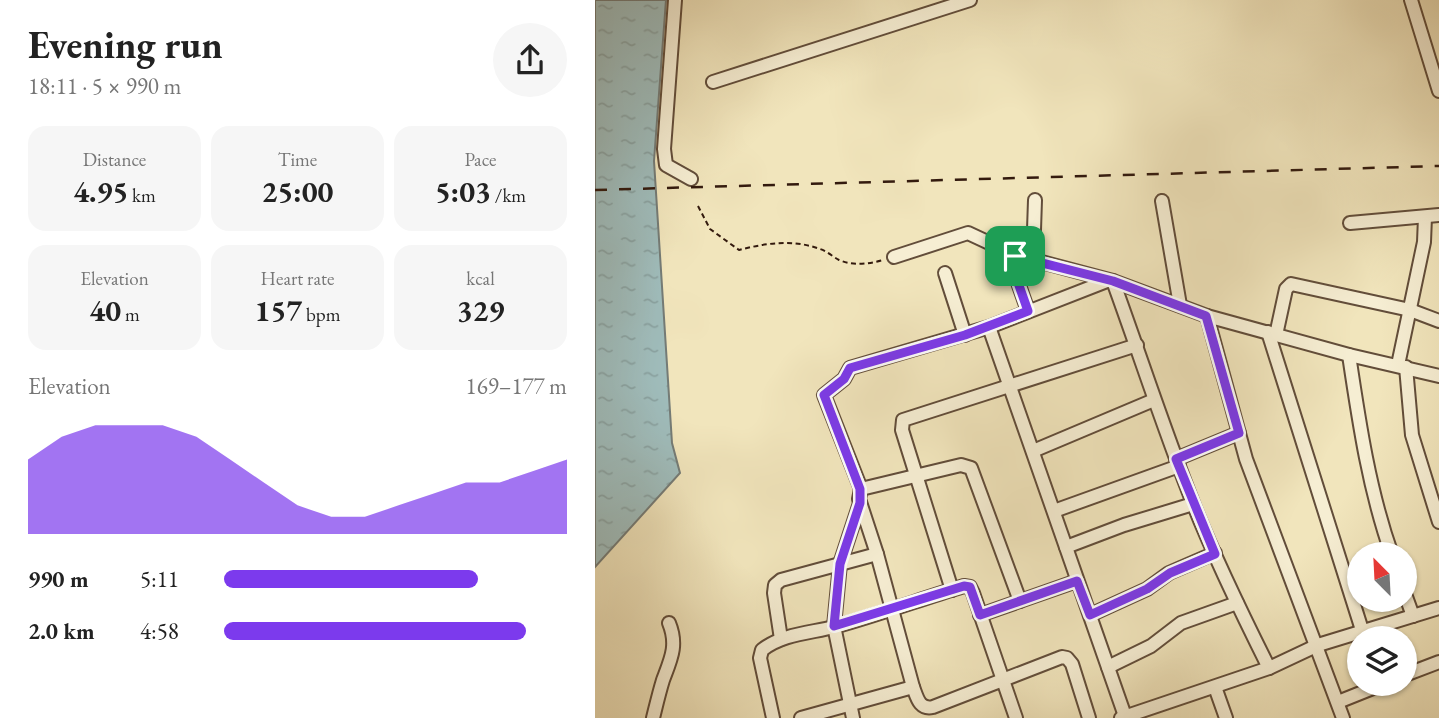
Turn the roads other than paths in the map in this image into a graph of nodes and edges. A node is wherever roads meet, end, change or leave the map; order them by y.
1 (675, 0) edge
2 (970, 0) edge
3 (1411, 0) edge
4 (1433, 51) edge
5 (713, 82) dead end
6 (1439, 91) edge
7 (691, 179) dead end
8 (1035, 200) dead end
9 (1162, 201) dead end
10 (1439, 215) edge
11 (1425, 217) junction
12 (1350, 223) dead end
13 (1015, 256) junction
14 (894, 257) road end
15 (1033, 260) junction
16 (945, 272) dead end
17 (1110, 281) junction
18 (1180, 305) junction
19 (1410, 310) junction
20 (1028, 311) junction
21 (1206, 316) junction
22 (1439, 321) edge
23 (989, 327) junction
24 (1272, 333) junction
25 (965, 335) junction
26 (1137, 345) junction
27 (1349, 355) junction
28 (1402, 366) junction
29 (1439, 376) edge
30 (1010, 387) junction
31 (1154, 401) junction
32 (1239, 433) junction
33 (1033, 451) junction
34 (1177, 462) junction
35 (917, 476) junction
36 (860, 496) junction
37 (1193, 504) junction
38 (1054, 510) junction
39 (1439, 522) edge
40 (1387, 542) edge
41 (1066, 547) junction
42 (877, 554) junction
43 (1215, 554) junction
44 (840, 564) junction
45 (1077, 581) junction
46 (952, 590) junction
47 (1020, 601) junction
48 (1237, 603) junction
49 (892, 608) junction
50 (1439, 608) edge
51 (1412, 612) edge
52 (980, 615) junction
53 (1090, 615) junction
54 (1413, 616) junction
55 (669, 622) dead end
56 (834, 626) junction
57 (1361, 626) edge
58 (1377, 626) edge
59 (1347, 635) edge
60 (781, 639) junction
61 (1318, 645) junction
62 (1439, 662) edge
63 (1108, 667) junction
64 (1269, 668) junction
65 (1417, 670) edge
66 (1003, 681) junction
67 (913, 687) junction
68 (1215, 687) junction
69 (1353, 696) edge
70 (1338, 702) junction
71 (850, 704) junction
72 (1123, 717) edge
73 (653, 718) edge
74 (773, 718) edge
75 (801, 718) edge
76 (853, 718) edge
77 (1016, 718) edge
78 (1089, 718) edge
79 (1226, 718) edge
80 (1343, 718) edge

1 - 7 street
2 - 5 street
3 - 4 street
4 - 6 street
8 - 15 street
9 - 18 street
10 - 11 street
11 - 12 street
11 - 19 street
13 - 14 street
13 - 15 street
13 - 20 street
15 - 17 street
16 - 25 street
17 - 18 street
17 - 20 street
17 - 26 street
18 - 21 street
19 - 22 street
19 - 24 street
19 - 28 street
20 - 23 street
21 - 24 street
21 - 32 street
23 - 25 street
23 - 30 street
24 - 27 street
24 - 57 street
25 - 36 street
26 - 30 street
26 - 31 street
27 - 28 street
27 - 40 street
28 - 29 street
28 - 39 street
30 - 33 street
30 - 35 street
31 - 33 street
31 - 34 street
32 - 34 street
32 - 61 street
33 - 38 street
34 - 37 street
34 - 38 street
35 - 36 street
35 - 46 street
35 - 47 street
36 - 42 street
36 - 44 street
37 - 41 street
37 - 43 street
38 - 41 street
41 - 45 street
42 - 44 street
42 - 49 street
43 - 48 street
43 - 53 street
44 - 56 street
44 - 60 street
45 - 47 street
45 - 53 street
46 - 49 street
46 - 52 street
47 - 52 street
48 - 63 street
48 - 64 street
49 - 56 street
49 - 67 street
50 - 54 street
51 - 54 street
52 - 66 street
53 - 63 street
54 - 58 street
55 - 73 street
56 - 60 street
56 - 71 street
59 - 61 street
60 - 74 street
61 - 64 street
61 - 70 street
62 - 65 street
63 - 72 street
64 - 68 street
66 - 67 street
66 - 77 street
66 - 78 street
67 - 71 street
68 - 72 street
68 - 79 street
69 - 70 street
70 - 80 street
71 - 75 street
71 - 76 street

